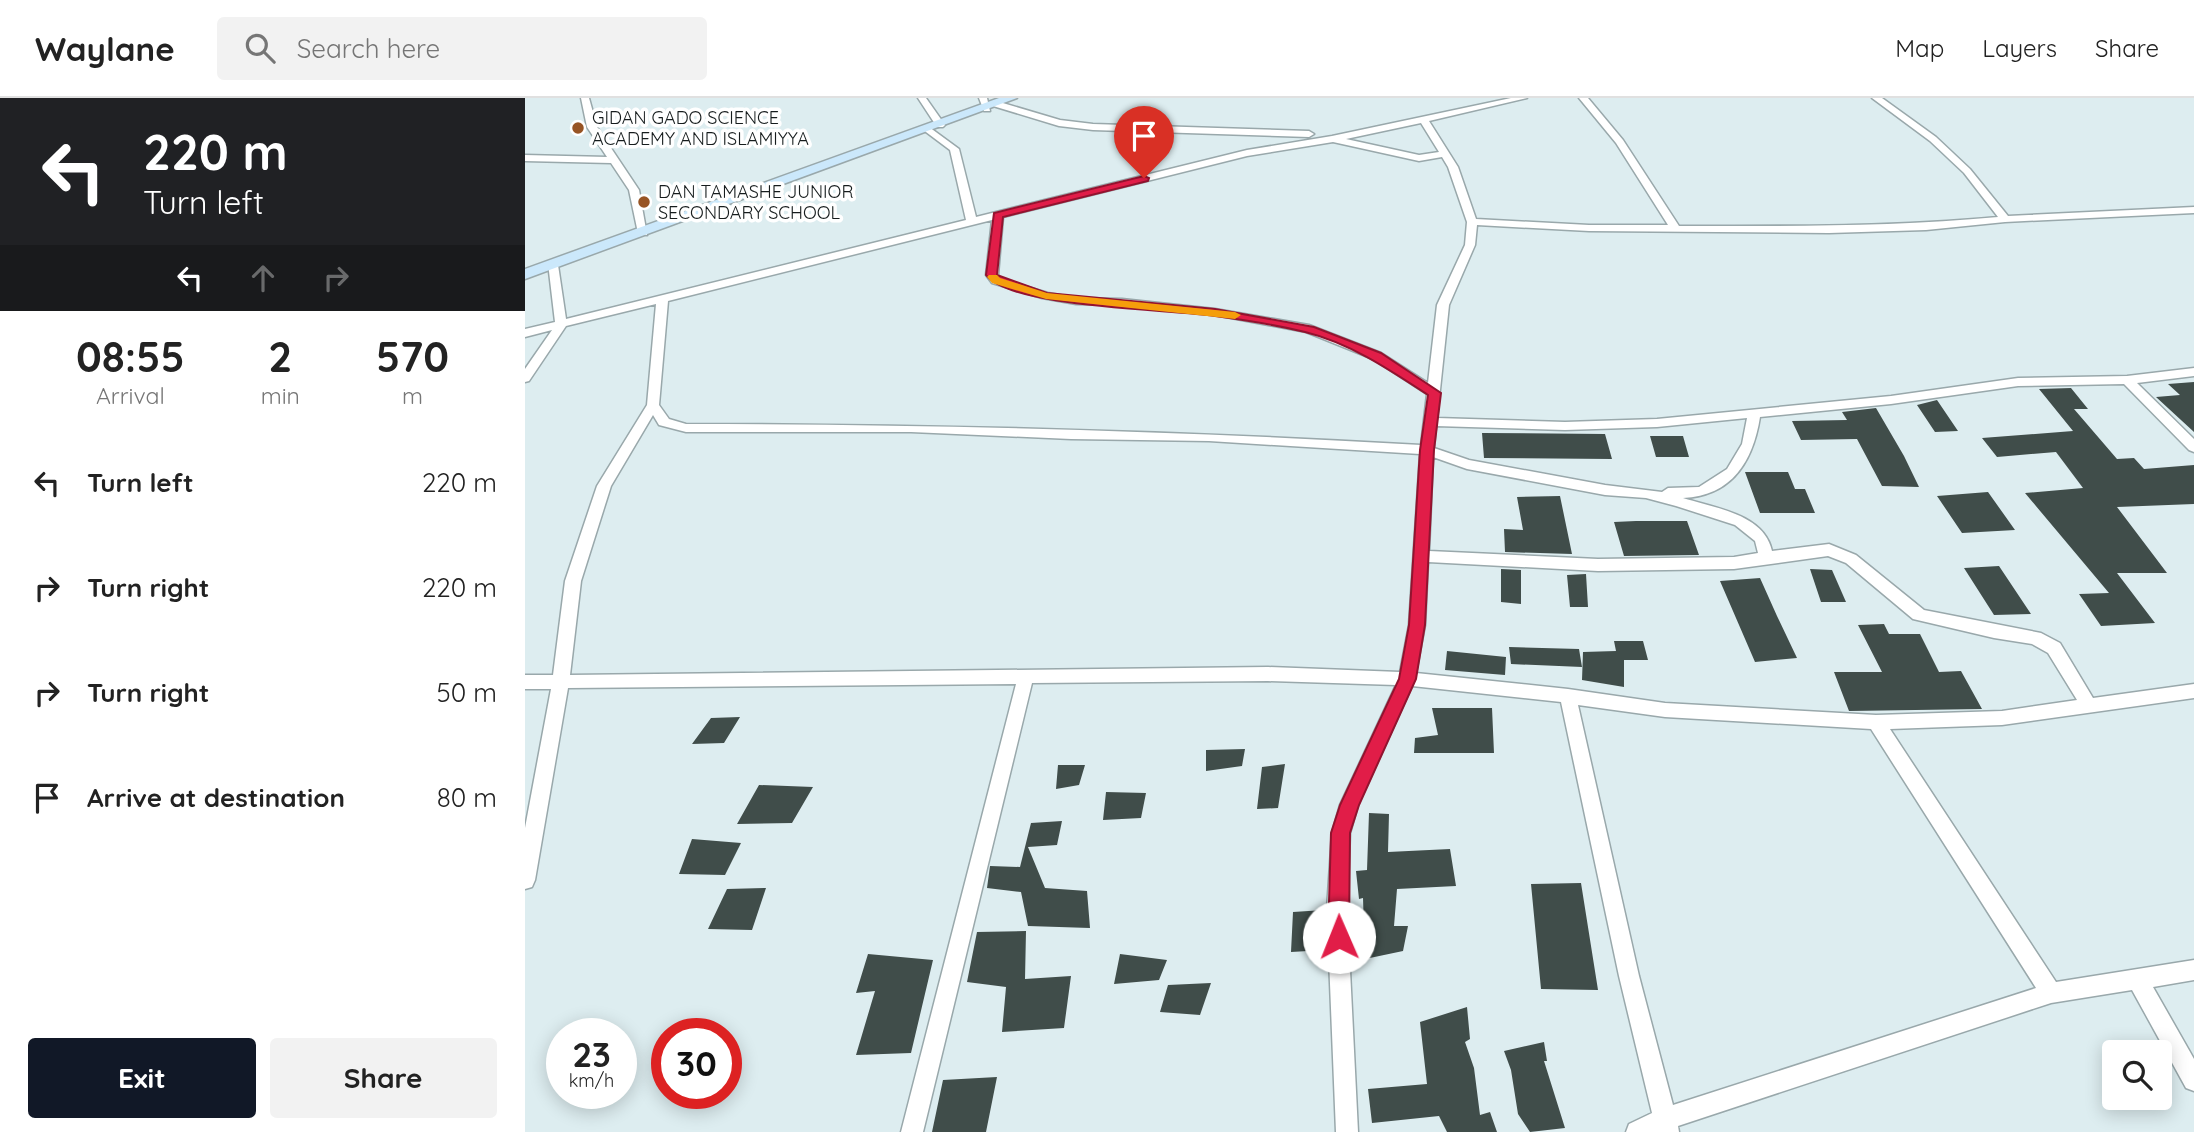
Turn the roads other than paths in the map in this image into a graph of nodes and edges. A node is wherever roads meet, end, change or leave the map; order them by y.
1 (585, 98) edge
2 (922, 98) edge
3 (1011, 98) edge
4 (1523, 98) edge
5 (1583, 98) edge
6 (1876, 98) edge
7 (989, 104) edge
8 (1423, 119) junction
9 (935, 127) junction
10 (1332, 139) junction
11 (1445, 154) junction
12 (525, 158) edge
13 (614, 160) junction
14 (2194, 210) edge
15 (998, 215) junction
16 (2005, 219) junction
17 (972, 221) junction
18 (1472, 222) junction
19 (1675, 228) junction
20 (643, 233) junction
21 (552, 265) junction
22 (525, 274) edge
23 (662, 300) junction
24 (561, 325) junction
25 (525, 333) edge
26 (2194, 372) edge
27 (525, 378) edge
28 (2127, 380) junction
29 (1435, 393) junction
30 (653, 405) junction
31 (1754, 414) junction
32 (1432, 422) junction
33 (2194, 447) edge
34 (1427, 450) junction
35 (1646, 493) junction
36 (1421, 555) junction
37 (1766, 557) junction
38 (1025, 676) junction
39 (1407, 679) junction
40 (561, 680) junction
41 (525, 682) edge
42 (2194, 691) edge
43 (1568, 696) junction
44 (2089, 706) junction
45 (1876, 722) junction
46 (525, 880) edge
47 (2194, 970) edge
48 (2136, 978) junction
49 (2051, 993) junction
50 (2194, 1080) edge
51 (1667, 1125) edge
52 (912, 1132) edge
53 (1347, 1132) edge
54 (1637, 1132) edge

1 - 13 street
2 - 9 street
3 - 7 street
4 - 8 street
5 - 19 street
6 - 16 street
7 - 9 street
7 - 10 street
8 - 10 street
8 - 11 street
9 - 17 street
9 - 20 street
10 - 11 street
10 - 15 street
11 - 18 street
12 - 13 street
13 - 20 street
14 - 16 street
15 - 17 street
15 - 29 street
16 - 19 street
17 - 23 street
18 - 19 street
18 - 29 street
20 - 21 street
21 - 22 street
21 - 24 street
23 - 24 street
23 - 30 street
24 - 25 street
24 - 27 street
26 - 28 street
28 - 31 street
28 - 33 street
29 - 32 street
30 - 34 street
30 - 40 street
31 - 32 street
31 - 35 street
32 - 34 street
34 - 35 street
34 - 36 street
35 - 37 street
36 - 37 street
36 - 39 street
37 - 44 street
38 - 39 street
38 - 40 street
38 - 52 street
39 - 43 street
39 - 53 street
40 - 41 street
40 - 46 street
42 - 44 street
43 - 45 street
43 - 51 street
44 - 45 street
45 - 49 street
47 - 48 street
48 - 49 street
48 - 50 street
49 - 51 street
51 - 54 street

